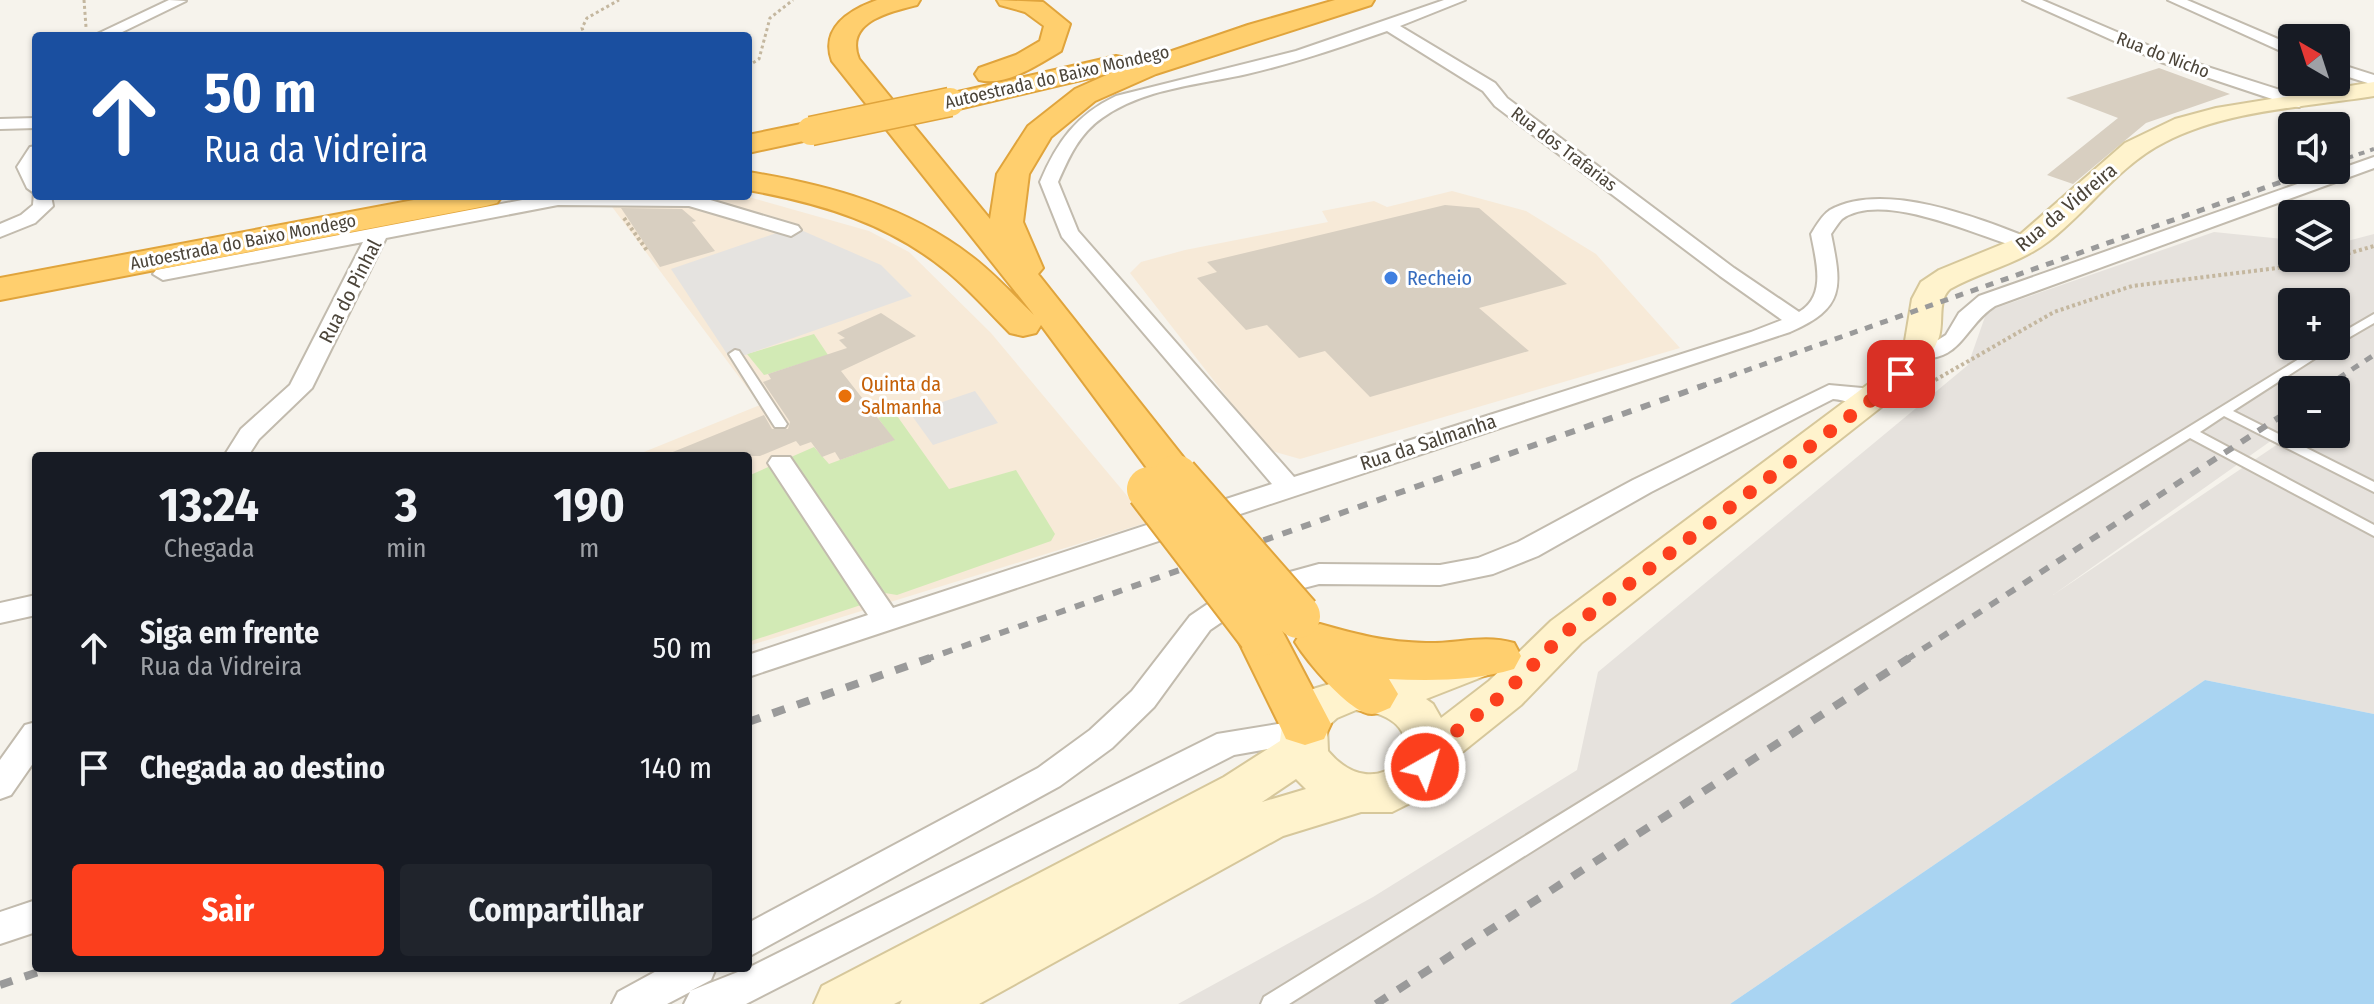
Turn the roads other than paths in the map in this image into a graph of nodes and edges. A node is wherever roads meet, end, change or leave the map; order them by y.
1 (878, 0) edge
2 (908, 0) edge
3 (1009, 0) edge
4 (1313, 0) edge
5 (1362, 0) edge
6 (1458, 0) edge
7 (2030, 0) edge
8 (2175, 0) edge
9 (179, 1) edge
10 (1287, 23) junction
11 (1388, 25) junction
12 (110, 32) edge
13 (2278, 45) edge
14 (2350, 72) edge
15 (2374, 80) edge
16 (2374, 89) edge
17 (941, 96) junction
18 (2299, 102) junction
19 (32, 123) edge
20 (0, 124) edge
21 (806, 124) junction
22 (752, 127) edge
23 (752, 143) edge
24 (32, 157) edge
25 (2374, 162) edge
26 (32, 180) edge
27 (752, 182) edge
28 (42, 200) edge
29 (370, 200) edge
30 (465, 200) edge
31 (553, 200) edge
32 (690, 200) edge
33 (791, 230) dead end
34 (0, 231) edge
35 (378, 233) junction
36 (2027, 244) junction
37 (0, 272) edge
38 (163, 274) dead end
39 (0, 289) edge
40 (1028, 307) junction
41 (2374, 318) edge
42 (1798, 321) junction
43 (2350, 333) edge
44 (1916, 351) junction
45 (735, 354) dead end
46 (2305, 360) edge
47 (1870, 401) junction
48 (2222, 410) junction
49 (780, 424) dead end
50 (2188, 431) junction
51 (239, 452) edge
52 (781, 463) dead end
53 (1289, 487) junction
54 (2374, 488) edge
55 (2374, 531) edge
56 (32, 606) edge
57 (0, 613) edge
58 (886, 620) junction
59 (1293, 631) junction
60 (1566, 632) junction
61 (1496, 656) junction
62 (752, 665) edge
63 (1379, 696) junction
64 (1304, 735) junction
65 (32, 740) edge
66 (1430, 752) junction
67 (0, 786) edge
68 (1360, 793) junction
69 (32, 917) edge
70 (0, 928) edge
71 (752, 939) edge
72 (691, 972) edge
73 (631, 1004) edge
74 (703, 1004) edge
75 (841, 1004) edge
76 (927, 1004) edge
77 (1271, 1004) edge

1 - 40 highway
2 - 40 highway
3 - 17 highway
4 - 17 highway, Autoestrada do Baixo Mondego
5 - 10 highway, Autoestrada do Baixo Mondego
6 - 11 street
7 - 18 street, Rua do Nicho
8 - 13 street
9 - 12 street
10 - 17 highway, Autoestrada do Baixo Mondego
10 - 40 highway
11 - 42 street, Rua dos Trafarias
11 - 53 street
14 - 15 street
16 - 18 street, Rua da Vidreira
17 - 21 highway, Autoestrada do Baixo Mondego, bridge
18 - 36 street, Rua da Vidreira
19 - 20 street
21 - 22 highway, Autoestrada do Baixo Mondego
21 - 23 highway, Autoestrada do Baixo Mondego
24 - 26 street
25 - 44 street
27 - 40 highway
28 - 34 street
29 - 37 highway, Autoestrada do Baixo Mondego
30 - 39 highway, Autoestrada do Baixo Mondego
31 - 35 street, Rua do Pinhal
32 - 33 street, Rua do Pinhal
35 - 38 street
35 - 51 street, Rua do Pinhal
36 - 42 street, Rua da Salmanha
36 - 44 street, Rua da Vidreira
40 - 59 highway, bridge
41 - 43 lane
42 - 53 street, Rua da Salmanha
44 - 47 street, Rua da Vidreira
45 - 49 lane
46 - 48 lane
47 - 60 street, Rua da Vidreira
47 - 71 street
48 - 50 lane
48 - 54 lane
50 - 55 lane
50 - 77 lane
52 - 58 street
53 - 58 street, Rua da Salmanha
56 - 57 street
58 - 62 street, Rua da Salmanha
59 - 61 highway
59 - 63 highway
59 - 64 highway
60 - 61 street
60 - 66 street
61 - 63 street
63 - 64 street
63 - 66 street
64 - 68 street
64 - 74 street
64 - 75 street
65 - 67 street
66 - 68 street
68 - 76 street
69 - 70 street
72 - 73 street

